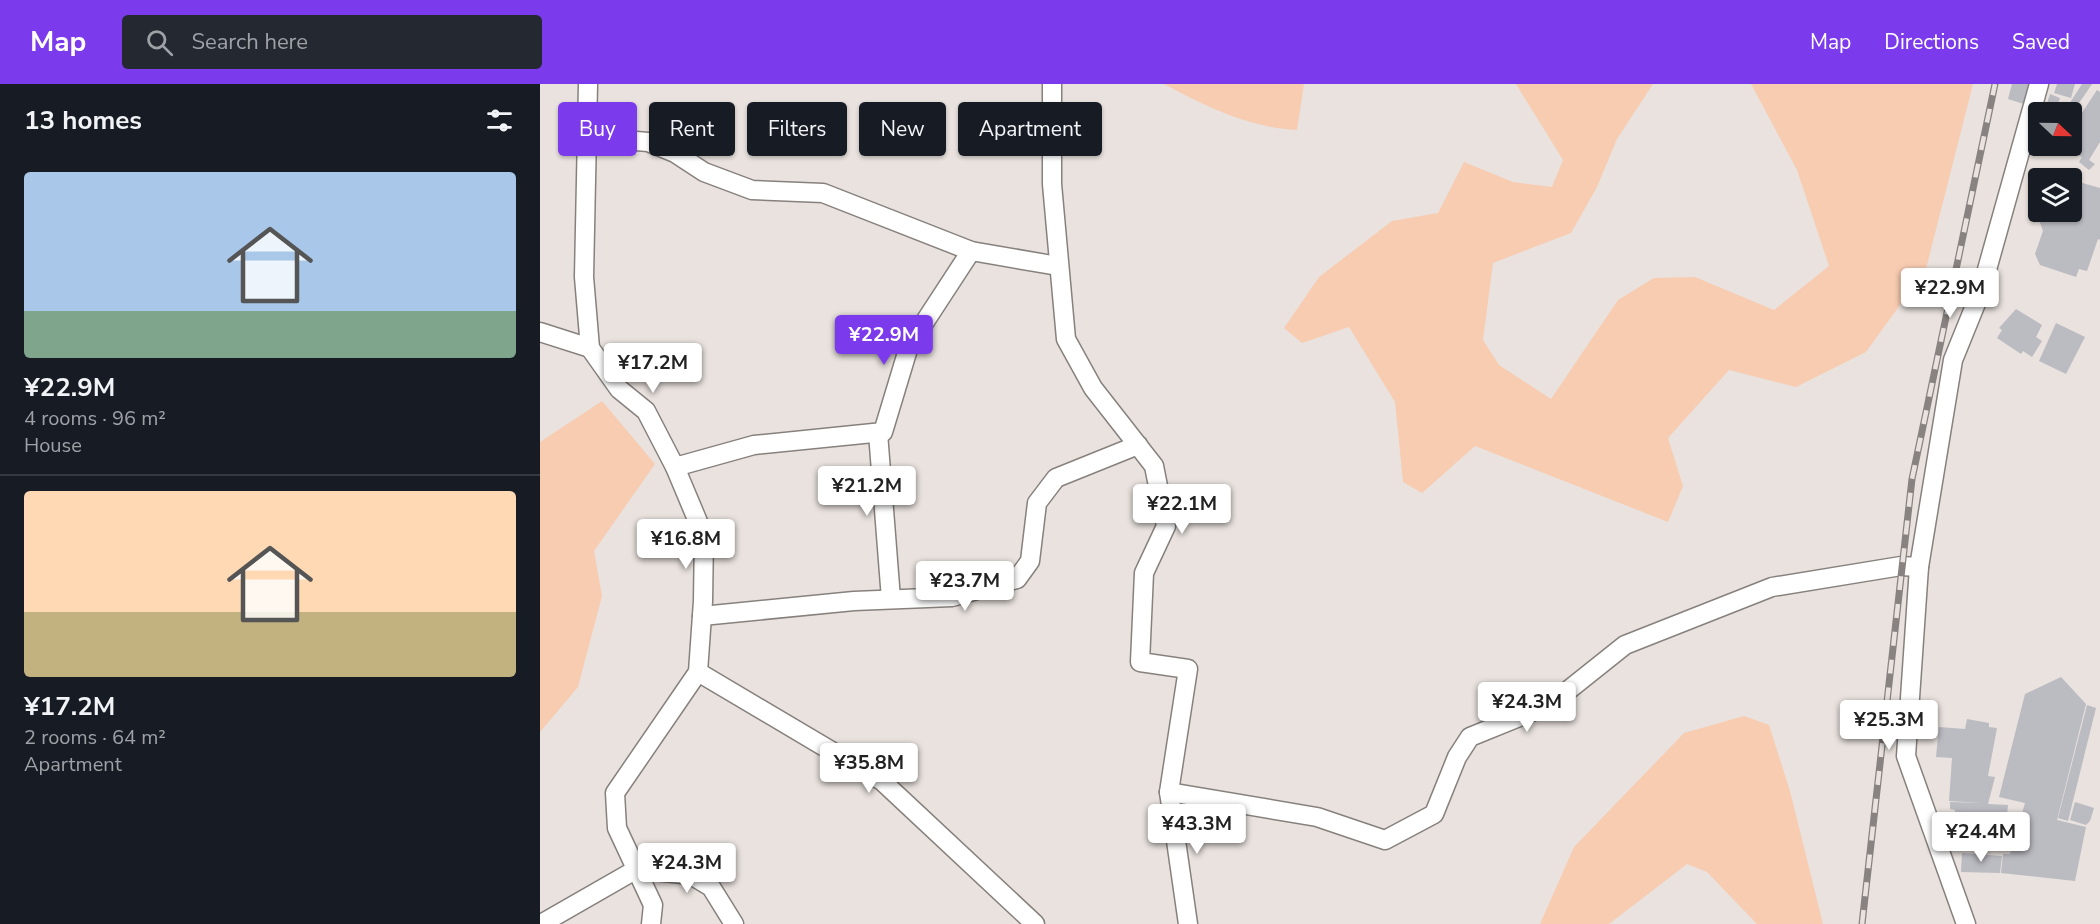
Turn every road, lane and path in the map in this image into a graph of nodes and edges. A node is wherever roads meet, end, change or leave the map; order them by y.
1 (588, 84) edge
2 (1052, 84) edge
3 (2039, 84) edge
4 (588, 102) edge
5 (637, 141) edge
6 (587, 156) edge
7 (971, 251) junction
8 (1058, 266) junction
9 (540, 332) edge
10 (590, 348) junction
11 (878, 433) junction
12 (1138, 445) junction
13 (675, 467) junction
14 (1920, 567) junction
15 (891, 599) junction
16 (702, 616) junction
17 (698, 672) junction
18 (1169, 792) junction
19 (637, 869) junction
20 (541, 924) edge
21 (651, 924) edge
22 (734, 924) edge
23 (1035, 924) edge
24 (1188, 924) edge
25 (1966, 924) edge

1 - 4 street
2 - 8 street
3 - 14 street
5 - 7 street
6 - 10 street
7 - 8 street
7 - 11 street
8 - 12 street
9 - 10 street
10 - 13 street
11 - 13 street
11 - 15 street
12 - 15 street
12 - 18 street
13 - 16 street
14 - 18 street
14 - 25 street
15 - 16 street
16 - 17 street
17 - 19 street
17 - 23 street
18 - 24 street
19 - 20 street
19 - 21 street
19 - 22 street

